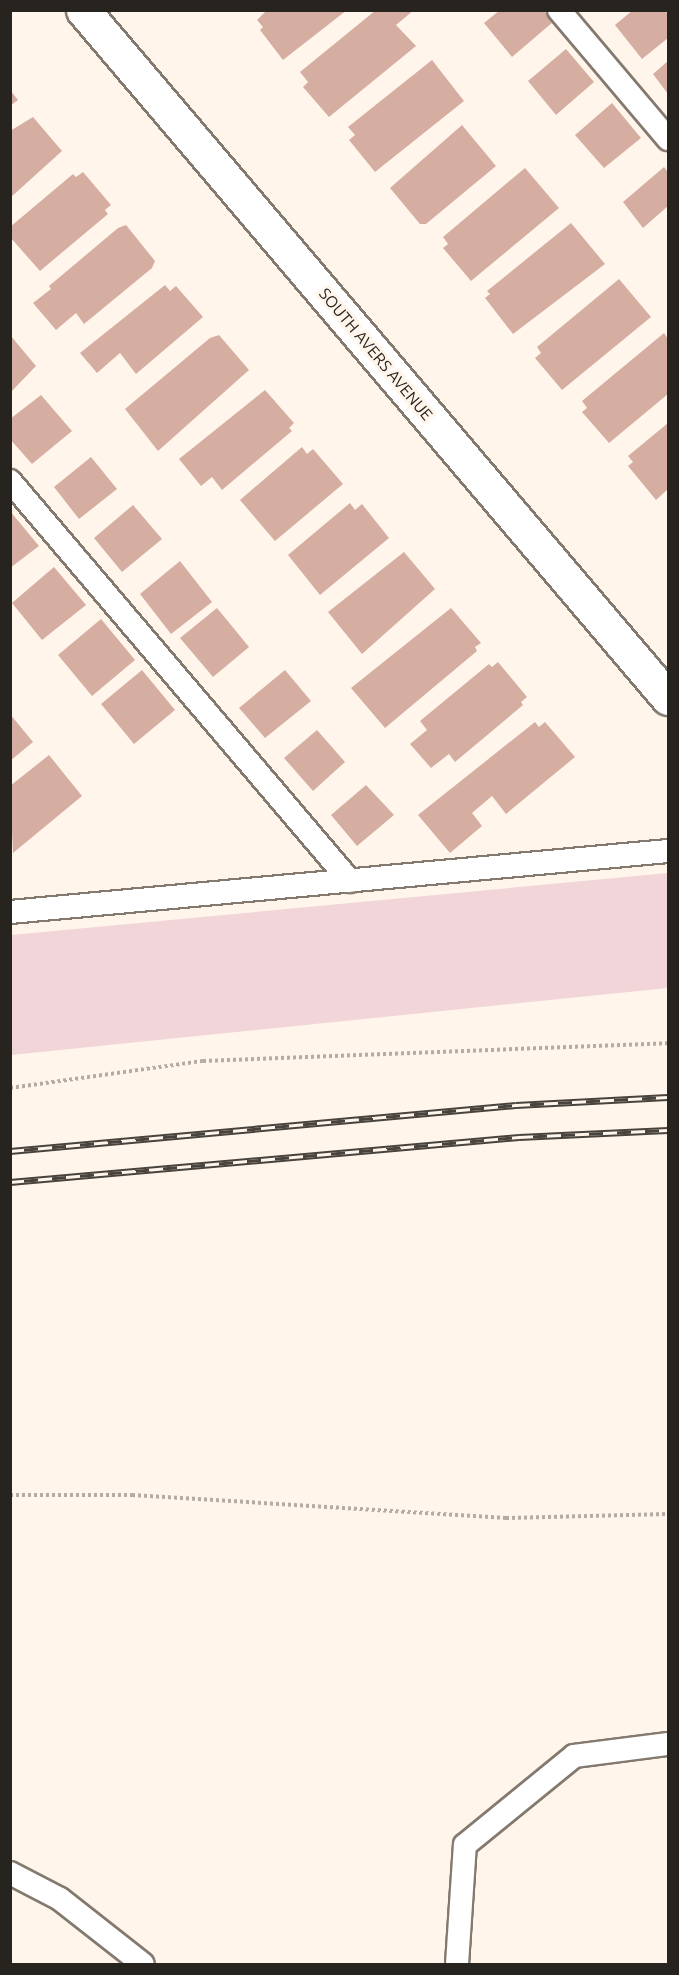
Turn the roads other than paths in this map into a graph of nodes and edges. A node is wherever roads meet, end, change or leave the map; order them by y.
1 (83, 10) edge
2 (559, 10) edge
3 (669, 139) edge
4 (10, 481) edge
5 (669, 698) edge
6 (669, 851) edge
7 (350, 881) junction
8 (10, 912) edge
9 (669, 1744) edge
10 (10, 1873) edge
11 (143, 1965) edge
12 (457, 1965) edge

1 - 5 street, SOUTH AVERS AVENUE
2 - 3 lane
4 - 7 lane
6 - 7 lane
7 - 8 lane
9 - 12 lane
10 - 11 lane

